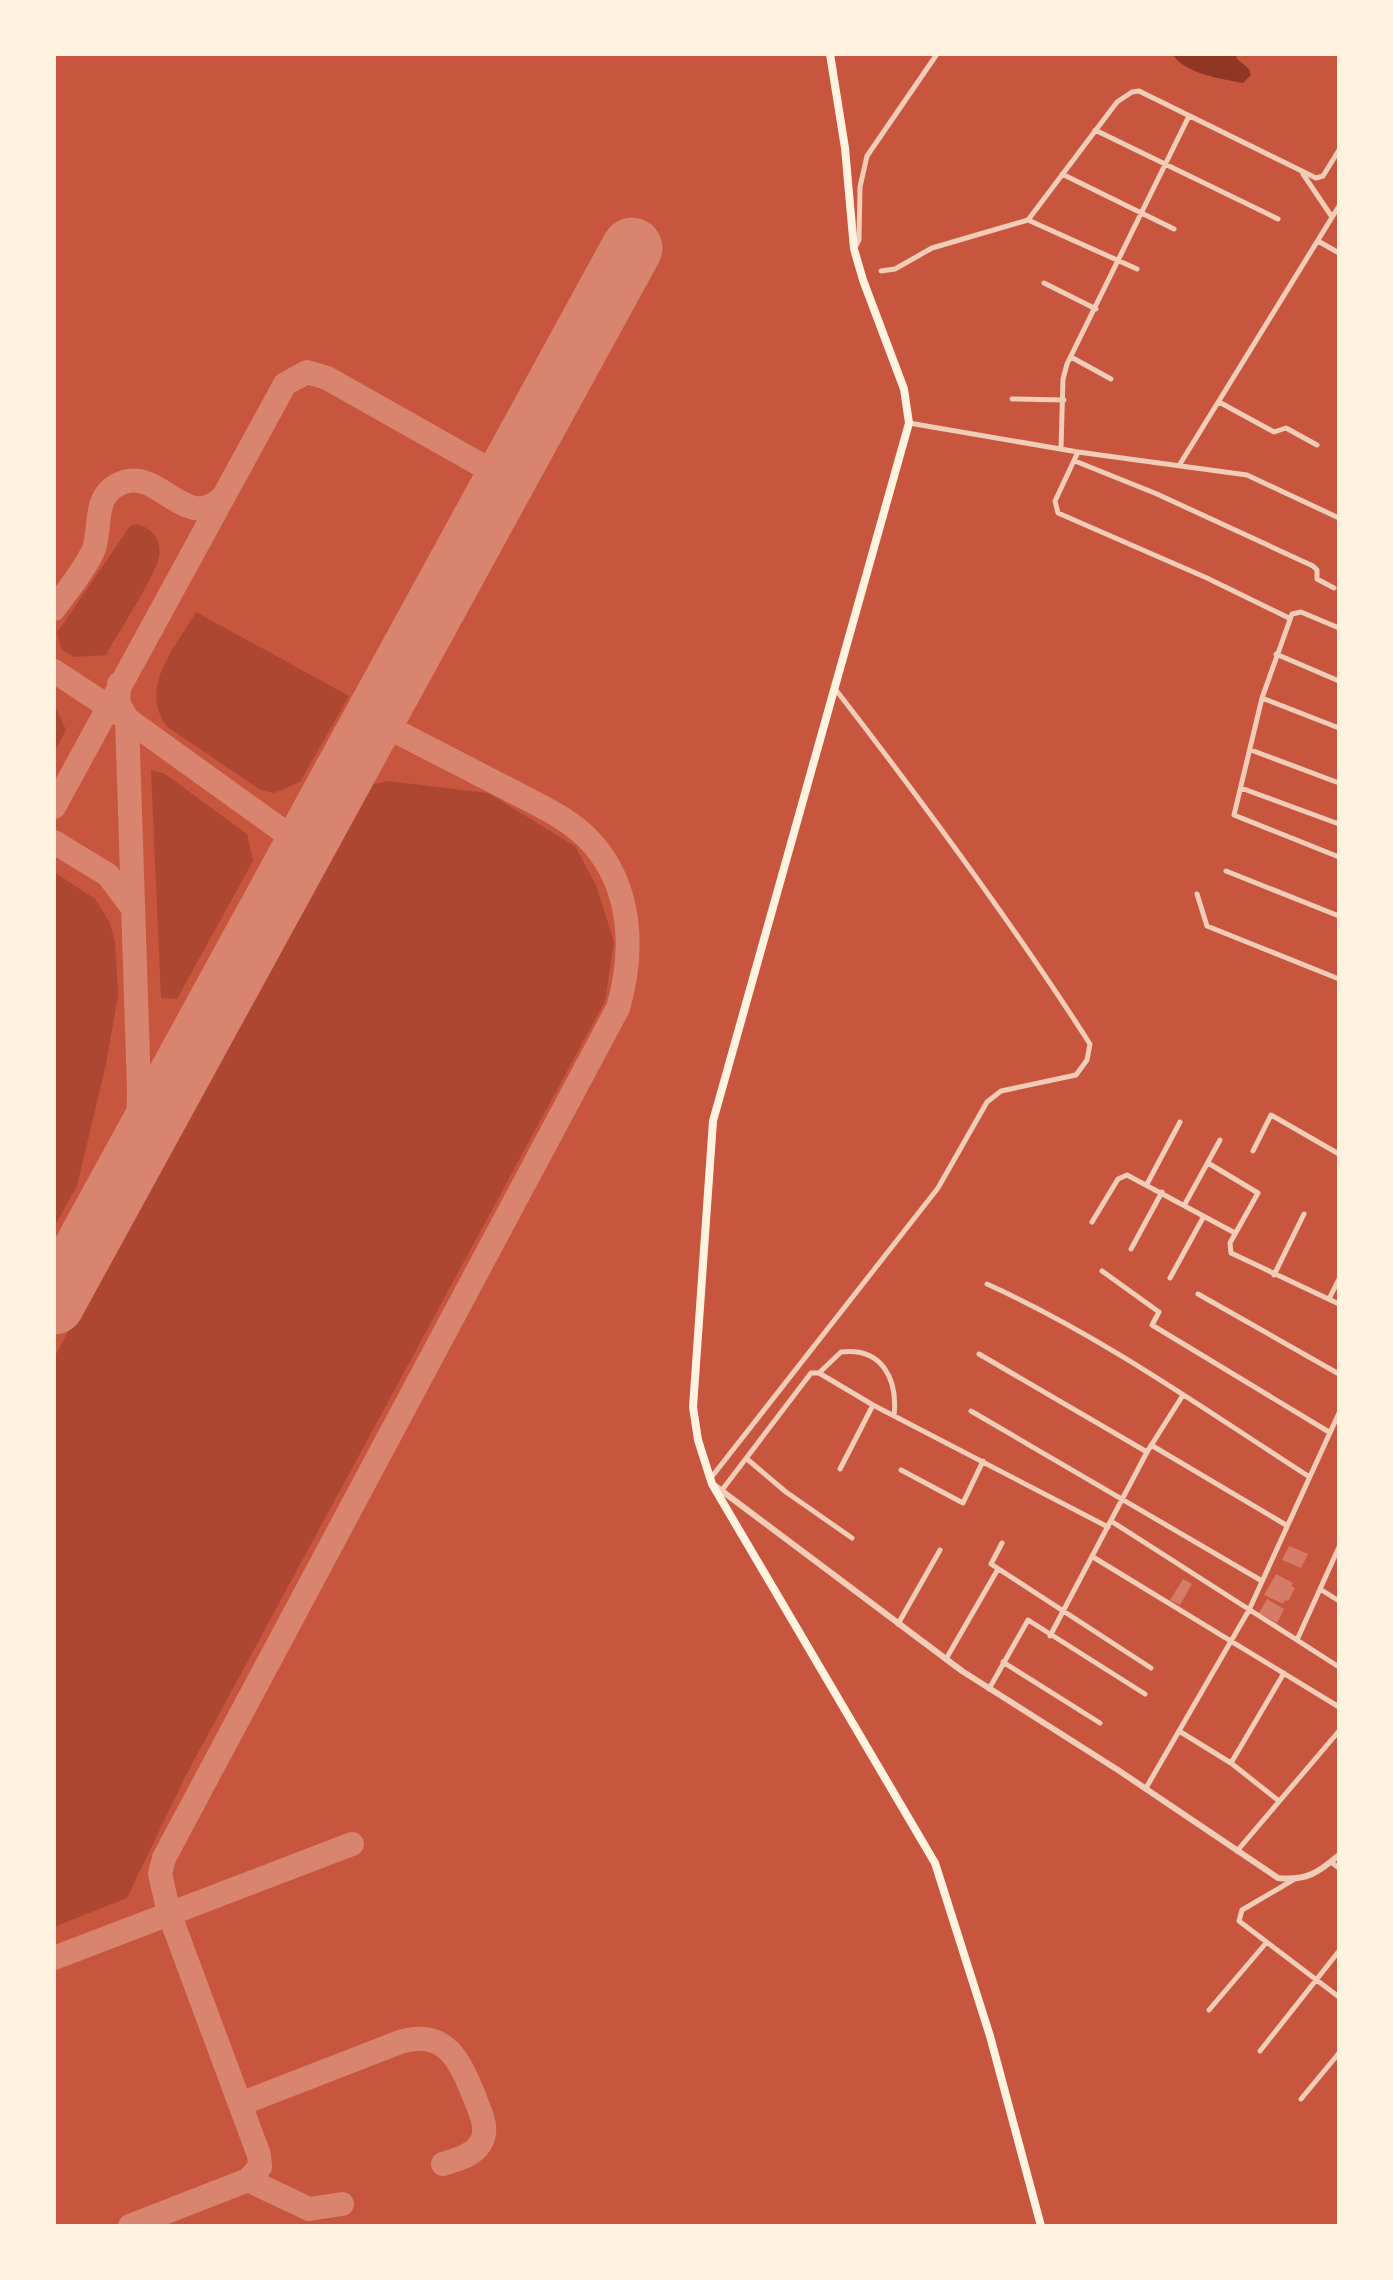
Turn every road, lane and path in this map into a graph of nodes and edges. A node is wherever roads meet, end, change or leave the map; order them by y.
1 (830, 54) edge
2 (937, 54) edge
3 (1189, 116) junction
4 (1095, 130) junction
5 (1339, 149) edge
6 (1166, 164) junction
7 (1062, 174) junction
8 (1303, 174) junction
9 (1339, 206) edge
10 (1143, 213) junction
11 (1332, 217) junction
12 (1278, 219) dead end
13 (1028, 220) junction
14 (1174, 229) dead end
15 (1318, 241) junction
16 (855, 249) junction
17 (1339, 253) edge
18 (1120, 260) junction
19 (1138, 269) dead end
20 (881, 271) dead end
21 (1044, 283) dead end
22 (1096, 309) junction
23 (1071, 357) junction
24 (1111, 379) dead end
25 (1012, 398) dead end
26 (1063, 400) junction
27 (1219, 402) junction
28 (909, 423) junction
29 (1317, 445) dead end
30 (1061, 448) junction
31 (1078, 452) junction
32 (1075, 461) junction
33 (1180, 464) junction
34 (1339, 518) edge
35 (1334, 588) dead end
36 (1289, 618) junction
37 (1339, 628) edge
38 (1276, 654) junction
39 (1339, 681) edge
40 (836, 690) junction
41 (1262, 698) junction
42 (1339, 728) edge
43 (1251, 750) junction
44 (1339, 783) edge
45 (1241, 788) junction
46 (1339, 824) edge
47 (1339, 858) edge
48 (1227, 871) dead end
49 (1197, 894) dead end
50 (1339, 916) edge
51 (1339, 979) edge
52 (1180, 1122) dead end
53 (1220, 1140) dead end
54 (1253, 1151) dead end
55 (1339, 1154) edge
56 (1208, 1163) junction
57 (1147, 1184) junction
58 (1162, 1192) junction
59 (1185, 1204) junction
60 (1304, 1214) dead end
61 (1204, 1216) junction
62 (1092, 1222) dead end
63 (1235, 1233) junction
64 (1131, 1249) dead end
65 (1102, 1271) dead end
66 (1274, 1275) junction
67 (1170, 1278) dead end
68 (1339, 1279) edge
69 (987, 1284) dead end
70 (1198, 1294) dead end
71 (1329, 1299) junction
72 (1339, 1304) edge
73 (979, 1354) dead end
74 (819, 1373) junction
75 (1339, 1374) edge
76 (1182, 1395) junction
77 (873, 1405) junction
78 (971, 1411) dead end
79 (1339, 1413) edge
80 (894, 1416) junction
81 (1336, 1425) edge
82 (1329, 1432) junction
83 (1151, 1445) junction
84 (1147, 1452) junction
85 (747, 1459) junction
86 (982, 1461) junction
87 (840, 1469) dead end
88 (901, 1470) dead end
89 (1308, 1476) junction
90 (711, 1481) junction
91 (722, 1490) junction
92 (1123, 1499) junction
93 (1109, 1524) junction
94 (1286, 1525) junction
95 (852, 1538) dead end
96 (1003, 1543) dead end
97 (1339, 1547) edge
98 (940, 1550) dead end
99 (1093, 1557) junction
100 (998, 1569) junction
101 (1262, 1581) junction
102 (1320, 1589) junction
103 (1339, 1601) edge
104 (1249, 1610) junction
105 (1065, 1613) junction
106 (898, 1624) junction
107 (1050, 1636) junction
108 (1297, 1640) junction
109 (1232, 1642) junction
110 (946, 1659) junction
111 (1003, 1662) junction
112 (1339, 1667) edge
113 (1151, 1668) dead end
114 (1284, 1673) junction
115 (989, 1689) junction
116 (1145, 1694) dead end
117 (1339, 1707) edge
118 (1100, 1723) dead end
119 (1179, 1731) junction
120 (1339, 1731) edge
121 (1231, 1763) junction
122 (1146, 1788) junction
123 (1279, 1801) junction
124 (1237, 1851) junction
125 (1339, 1855) edge
126 (1331, 1862) junction
127 (1339, 1868) edge
128 (1293, 1880) junction
129 (1266, 1943) junction
130 (1339, 1951) edge
131 (1315, 1979) junction
132 (1339, 1997) edge
133 (1209, 2010) dead end
134 (1260, 2051) dead end
135 (1339, 2053) edge
136 (1301, 2099) dead end
137 (1041, 2226) edge

1 - 16 main road
2 - 16 street
3 - 4 street
3 - 6 street
3 - 8 street
4 - 6 street
4 - 7 street
5 - 8 street
6 - 10 street
6 - 12 street
7 - 10 street
7 - 13 street
8 - 11 street
9 - 11 street
10 - 14 street
10 - 18 street
11 - 15 street
13 - 18 street
13 - 20 street
15 - 17 street
15 - 27 street
16 - 28 main road
18 - 19 street
18 - 22 street
21 - 22 street
22 - 23 street
23 - 24 street
23 - 26 street
25 - 26 street
26 - 30 street
27 - 29 street
27 - 33 street
28 - 30 street
28 - 40 main road
30 - 31 street
31 - 32 street
31 - 33 street
32 - 35 street
32 - 36 street
33 - 34 street
36 - 37 street
36 - 38 street
38 - 39 street
38 - 41 street
40 - 90 main road
40 - 90 street
41 - 42 street
41 - 43 street
43 - 44 street
43 - 45 street
45 - 46 street
45 - 47 street
48 - 50 street
49 - 51 street
52 - 57 street
53 - 56 street
54 - 55 street
56 - 59 street
56 - 63 street
57 - 58 street
57 - 62 street
58 - 59 street
58 - 64 street
59 - 61 street
60 - 66 street
61 - 63 street
61 - 67 street
63 - 66 street
65 - 82 street
66 - 71 street
68 - 71 street
69 - 76 street
70 - 75 street
71 - 72 street
73 - 84 street
74 - 77 street
74 - 80 street
74 - 85 street
76 - 83 street
76 - 89 street
77 - 80 street
77 - 87 street
78 - 92 street
79 - 81 street
80 - 86 street
81 - 82 street
82 - 89 street
83 - 84 street
83 - 94 street
84 - 92 street
85 - 91 street
85 - 95 street
86 - 88 street
86 - 93 street
89 - 94 street
90 - 91 street
90 - 137 main road
91 - 106 street
92 - 93 street
92 - 101 street
93 - 99 street
93 - 104 street
94 - 101 street
96 - 100 street
97 - 102 street
98 - 106 street
99 - 105 street
99 - 109 street
100 - 105 street
100 - 110 street
101 - 104 street
102 - 103 street
102 - 108 street
104 - 108 street
104 - 109 street
105 - 107 street
105 - 113 street
106 - 110 street
107 - 111 street
107 - 116 street
108 - 112 street
109 - 114 street
109 - 119 street
110 - 115 street
111 - 115 street
111 - 118 street
114 - 117 street
114 - 121 street
115 - 122 street
119 - 121 street
119 - 122 street
120 - 123 street
121 - 123 street
122 - 124 street
123 - 124 street
124 - 128 street
125 - 126 street
126 - 127 street
126 - 128 street
128 - 129 street
129 - 131 street
129 - 133 street
130 - 131 street
131 - 132 street
131 - 134 street
135 - 136 street

